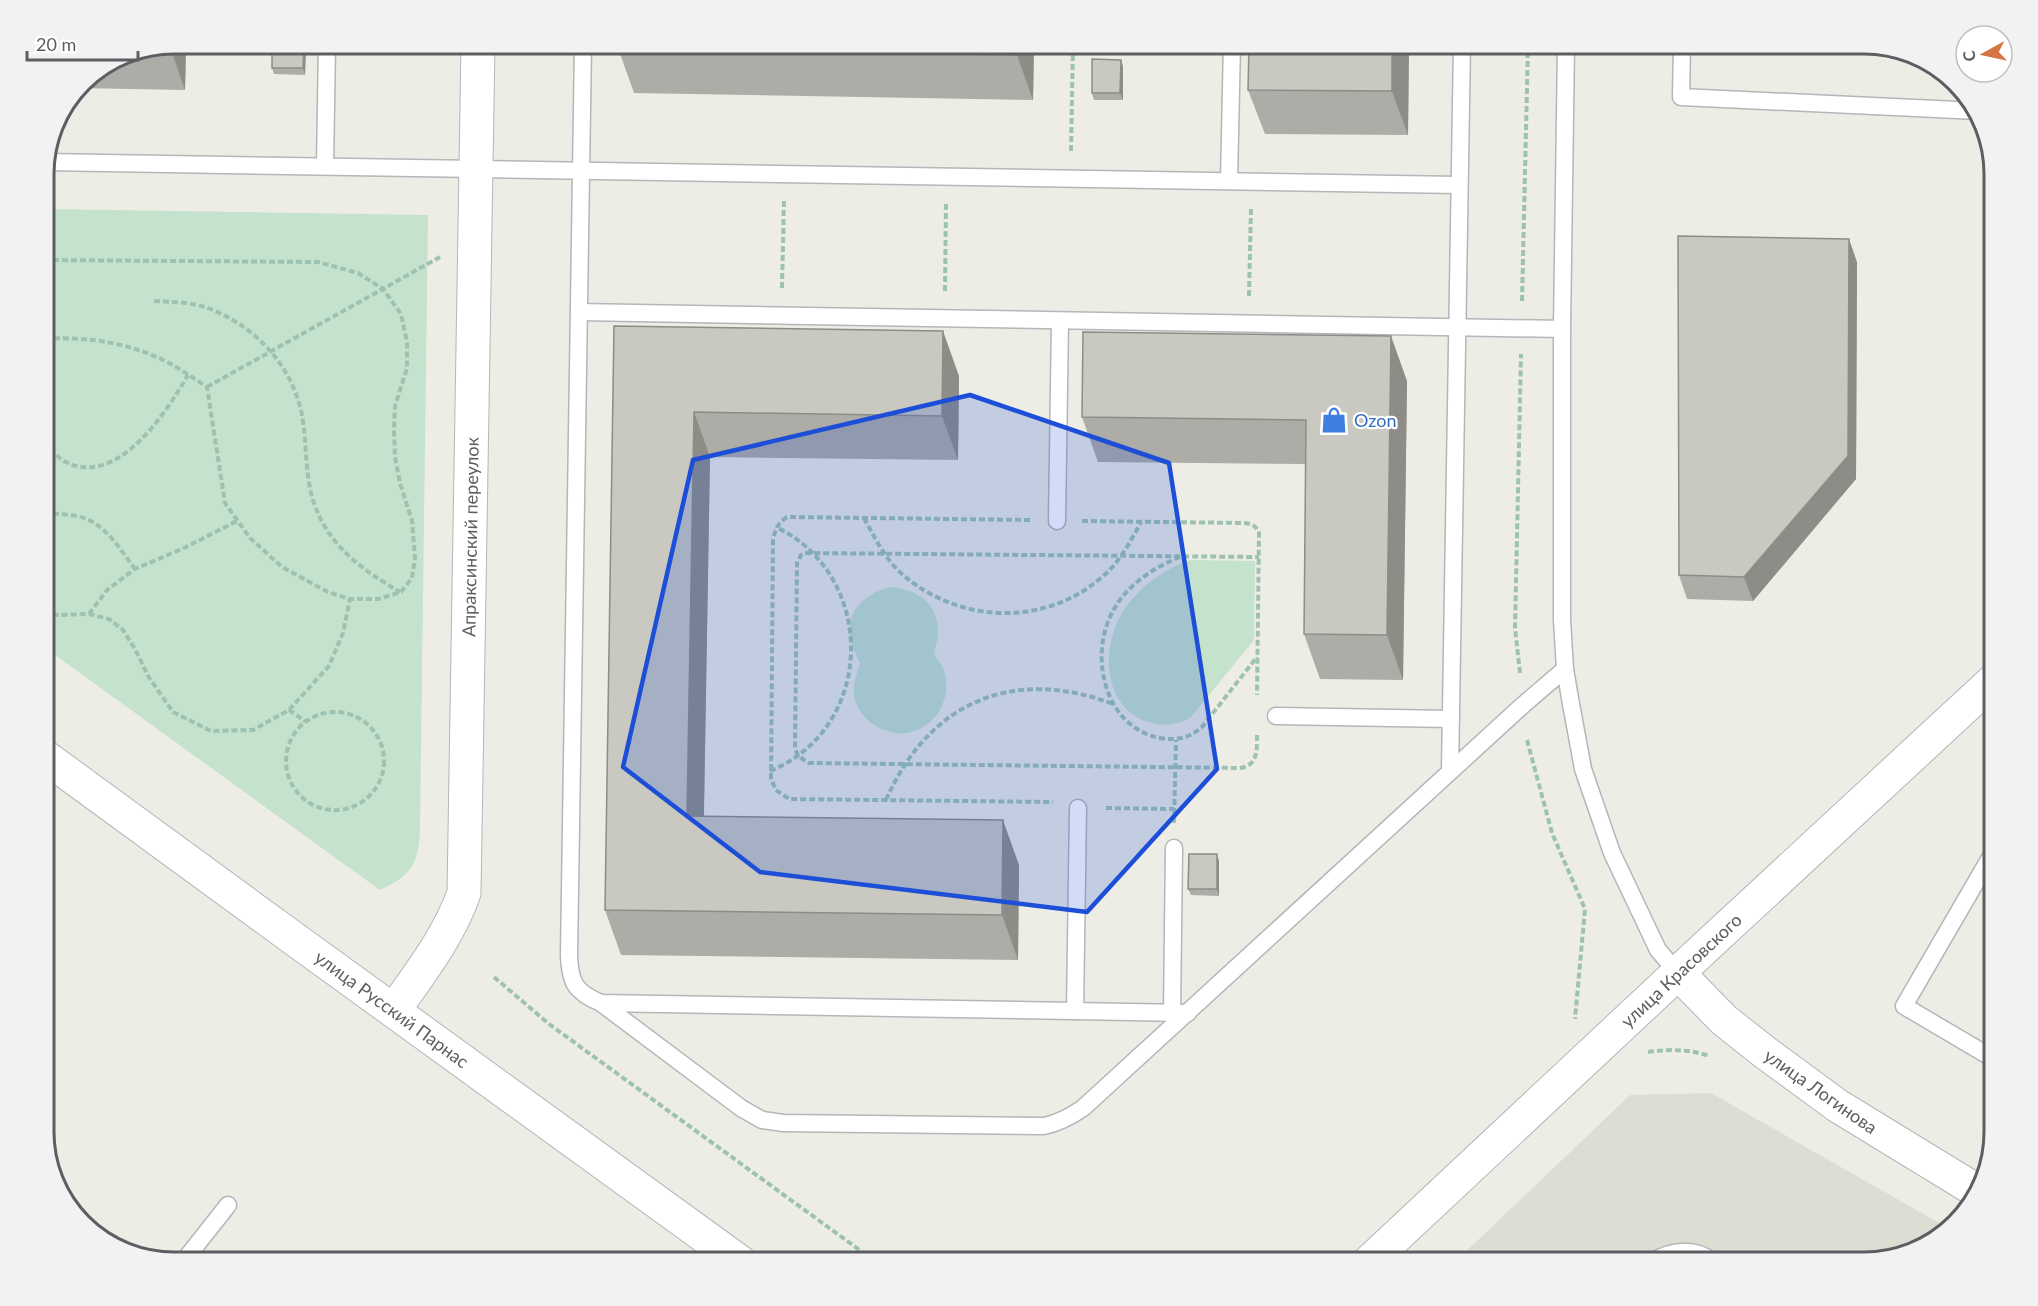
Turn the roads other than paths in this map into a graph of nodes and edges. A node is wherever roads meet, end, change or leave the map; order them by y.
1 (327, 54) edge
2 (478, 54) edge
3 (583, 54) edge
4 (1232, 54) edge
5 (1462, 54) edge
6 (1566, 54) edge
7 (1683, 54) edge
8 (1966, 110) edge
9 (54, 162) edge
10 (324, 166) junction
11 (477, 169) junction
12 (581, 170) junction
13 (1229, 181) junction
14 (1459, 185) junction
15 (579, 312) junction
16 (1060, 321) junction
17 (1457, 327) junction
18 (1562, 329) junction
19 (1057, 520) road end
20 (1565, 669) junction
21 (1984, 690) edge
22 (1276, 716) dead end
23 (1451, 719) junction
24 (54, 763) edge
25 (1450, 771) junction
26 (1078, 808) road end
27 (1174, 848) road end
28 (1984, 870) edge
29 (1678, 973) junction
30 (601, 1003) junction
31 (394, 1010) junction
32 (1075, 1011) junction
33 (1180, 1013) junction
34 (1984, 1053) edge
35 (1971, 1187) edge
36 (228, 1205) dead end
37 (192, 1252) edge
38 (725, 1252) edge
39 (1381, 1252) edge

1 - 10 lane
2 - 11 street, Апраксинский переулок
3 - 12 lane
4 - 13 lane
5 - 14 lane
6 - 18 lane
7 - 8 lane
9 - 10 lane
10 - 11 lane
11 - 12 lane
11 - 31 street, Апраксинский переулок
12 - 13 lane
12 - 15 lane
13 - 14 lane
14 - 17 lane
15 - 16 lane
15 - 30 lane
16 - 17 lane
16 - 19 lane
17 - 18 lane
17 - 23 lane
18 - 20 lane
20 - 25 lane
20 - 29 lane
21 - 29 street, улица Красовского
22 - 23 lane
23 - 25 lane
24 - 31 street, улица Русский Парнас
25 - 33 lane
26 - 32 lane
27 - 33 lane
28 - 34 lane
29 - 35 street, улица Логинова
29 - 39 street, улица Красовского
30 - 32 lane
30 - 33 lane
31 - 38 street, улица Русский Парнас
32 - 33 lane
36 - 37 lane

